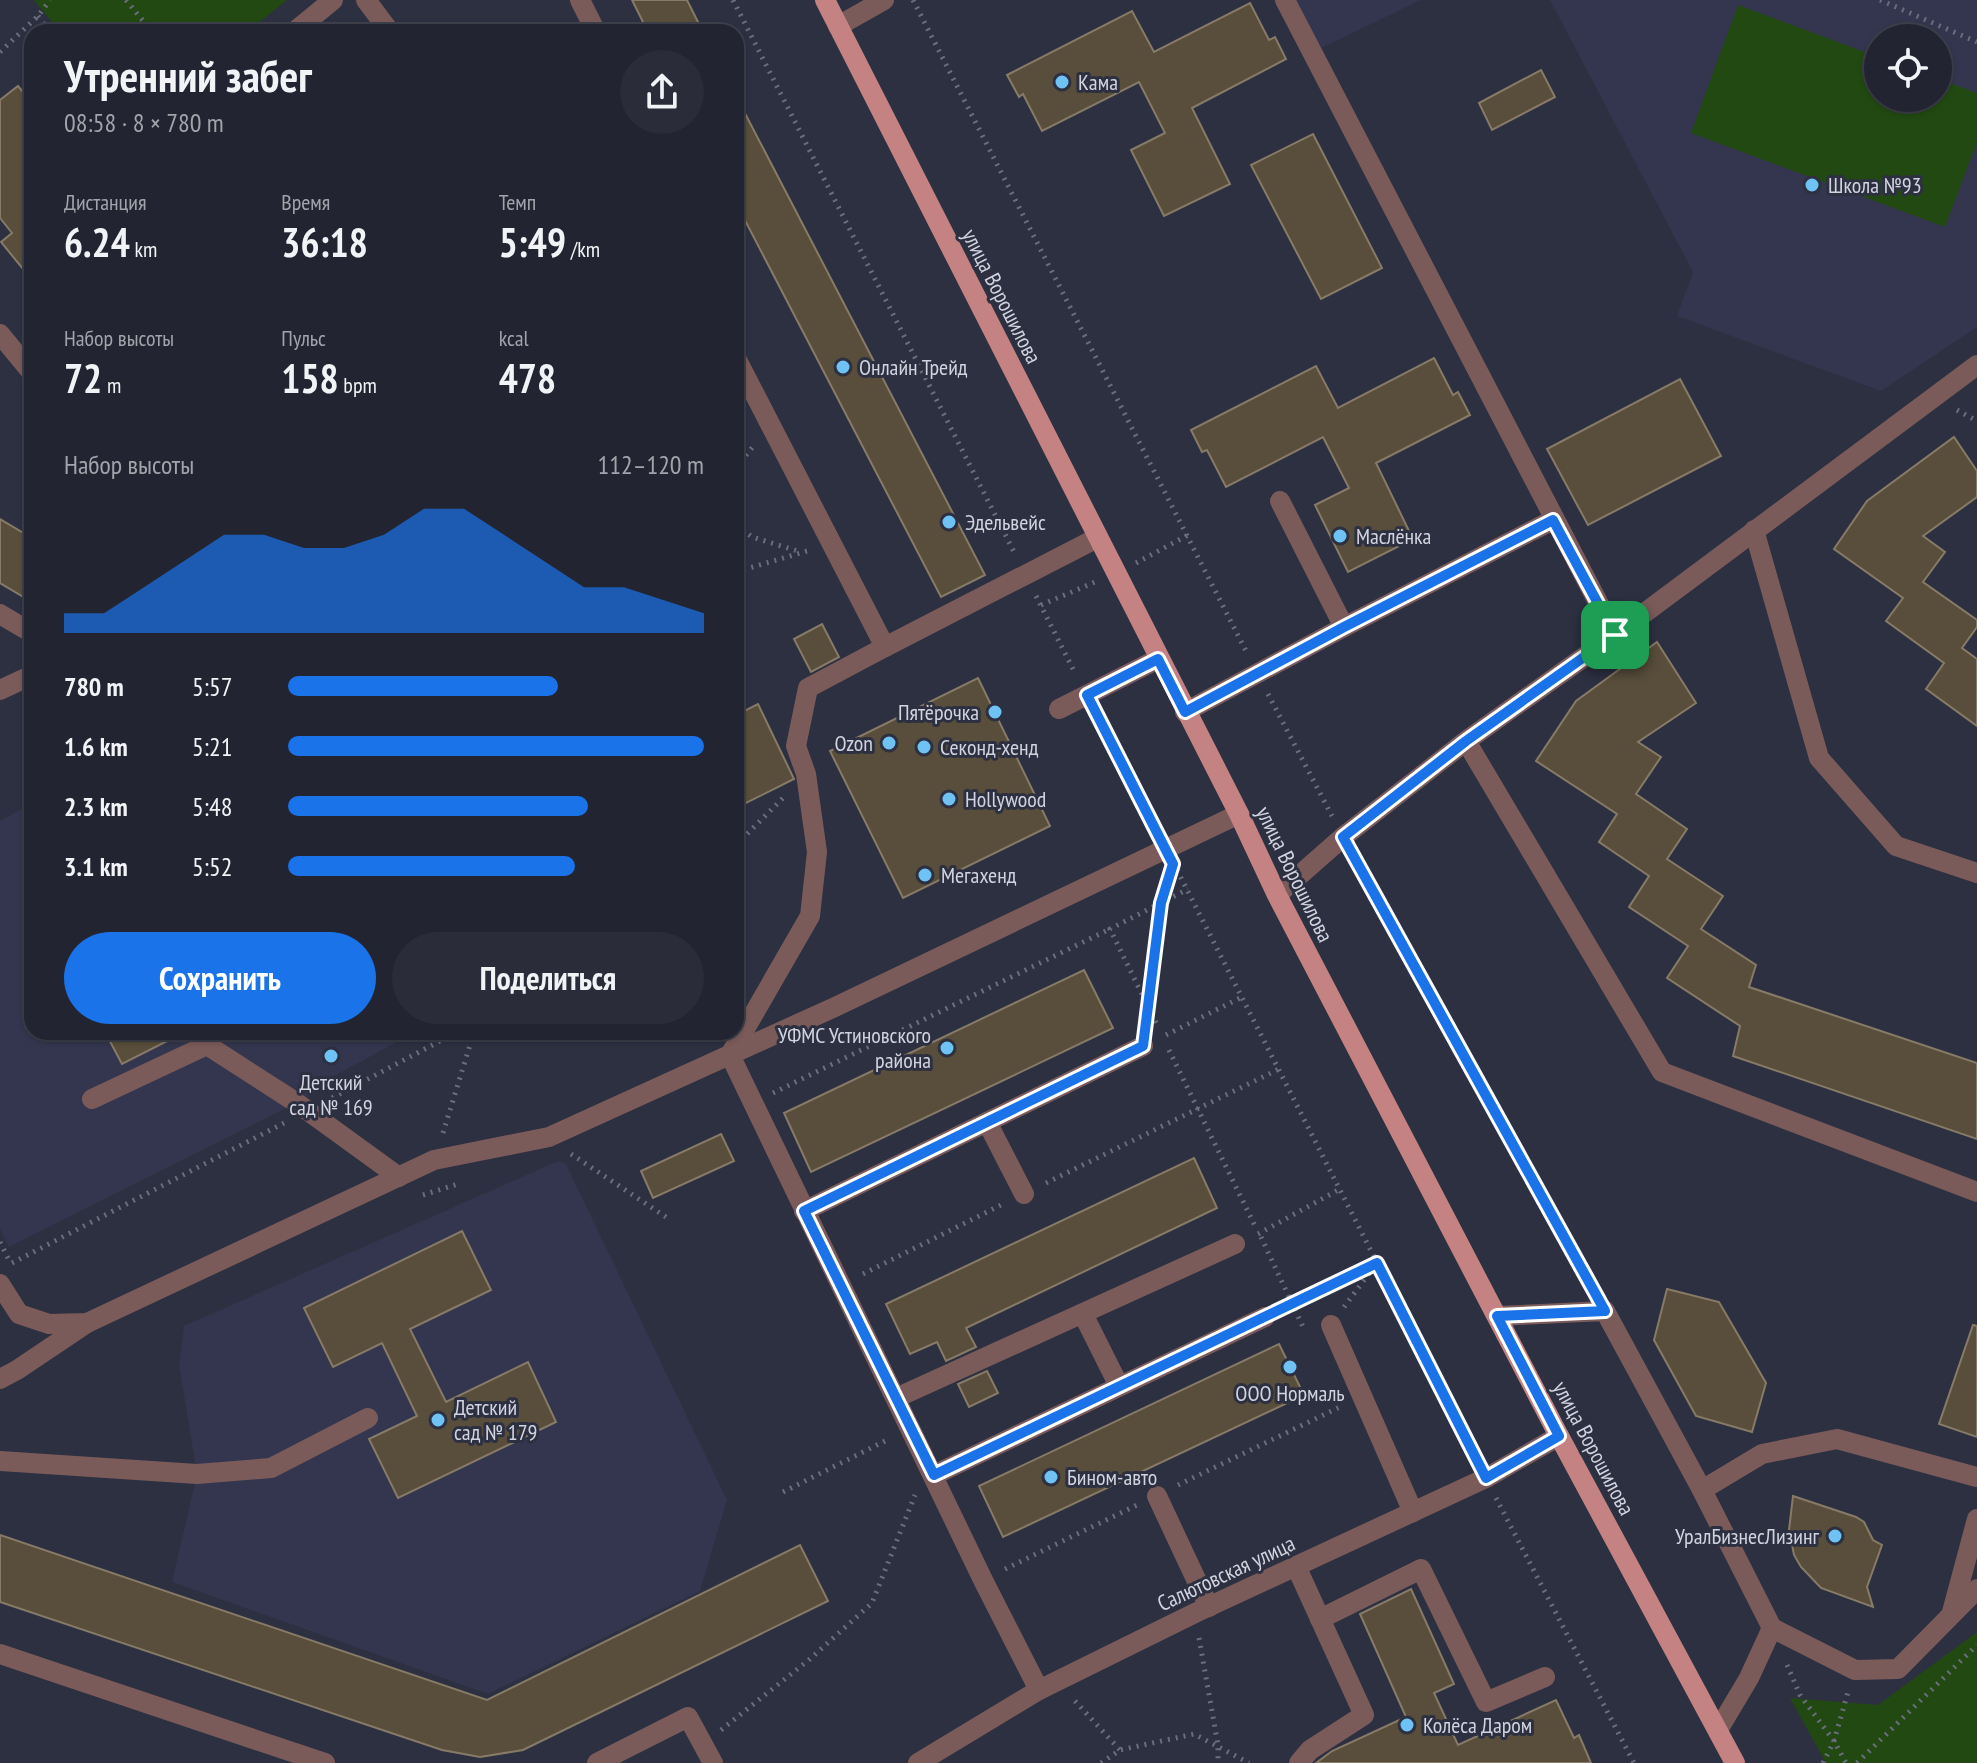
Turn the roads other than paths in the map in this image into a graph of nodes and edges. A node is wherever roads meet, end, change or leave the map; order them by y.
1 (333, 0) edge
2 (366, 0) edge
3 (580, 0) edge
4 (825, 0) edge
5 (884, 0) edge
6 (1285, 0) edge
7 (304, 24) edge
8 (384, 24) edge
9 (592, 24) edge
10 (838, 26) junction
11 (0, 334) edge
12 (24, 363) edge
13 (1977, 365) edge
14 (744, 374) edge
15 (1280, 501) dead end
16 (1553, 520) junction
17 (1754, 530) junction
18 (1097, 538) junction
19 (0, 614) edge
20 (1344, 627) junction
21 (24, 628) edge
22 (1615, 635) junction
23 (885, 647) junction
24 (1158, 659) junction
25 (24, 679) edge
26 (0, 690) edge
27 (1059, 709) dead end
28 (1185, 712) junction
29 (1466, 741) junction
30 (1239, 814) junction
31 (1977, 873) edge
32 (1277, 895) junction
33 (744, 1031) edge
34 (739, 1040) edge
35 (1143, 1046) road end
36 (730, 1055) junction
37 (92, 1099) dead end
38 (987, 1122) junction
39 (399, 1177) junction
40 (1977, 1192) edge
41 (1024, 1194) road end
42 (804, 1211) junction
43 (1235, 1244) road end
44 (0, 1284) edge
45 (1083, 1314) junction
46 (1497, 1316) junction
47 (1265, 1317) road end
48 (87, 1323) junction
49 (1331, 1325) road end
50 (0, 1379) edge
51 (1119, 1386) junction
52 (896, 1398) junction
53 (368, 1418) dead end
54 (1559, 1436) junction
55 (0, 1461) edge
56 (930, 1468) junction
57 (1977, 1477) edge
58 (1702, 1490) junction
59 (1157, 1496) dead end
60 (1413, 1512) junction
61 (1977, 1519) edge
62 (1296, 1566) junction
63 (1977, 1589) edge
64 (1202, 1610) junction
65 (1952, 1615) junction
66 (1320, 1619) junction
67 (1772, 1628) junction
68 (0, 1654) edge
69 (1545, 1677) dead end
70 (1048, 1686) junction
71 (1718, 1730) junction
72 (708, 1754) edge
73 (1731, 1762) edge
74 (325, 1763) edge
75 (597, 1763) edge
76 (918, 1763) edge
77 (1299, 1763) edge

1 - 7 street
2 - 8 street
3 - 9 street
4 - 10 main road, улица Ворошилова
5 - 10 street
6 - 16 street
10 - 18 main road, улица Ворошилова
11 - 12 street
13 - 17 street
14 - 23 street
15 - 20 street
16 - 20 street
16 - 22 street
17 - 22 street
17 - 31 street
18 - 23 street
18 - 24 main road, улица Ворошилова
19 - 21 street
20 - 28 street
22 - 29 street
23 - 33 street
24 - 27 street
24 - 28 main road, улица Ворошилова
25 - 26 street
28 - 30 main road, улица Ворошилова
29 - 32 street
29 - 40 street
30 - 32 main road, улица Ворошилова
30 - 36 street
32 - 46 main road, улица Ворошилова
34 - 36 street
35 - 38 street
36 - 39 street
36 - 42 street
37 - 39 street
38 - 41 street
38 - 42 street
39 - 48 street
42 - 52 street
43 - 45 street
44 - 48 street
45 - 51 street
45 - 52 street
46 - 54 main road, улица Ворошилова
46 - 58 street
47 - 51 street
48 - 50 street
49 - 60 street
51 - 56 street
52 - 56 street
53 - 55 street
54 - 60 street, Салютовская улица
54 - 71 main road, улица Ворошилова
56 - 70 street
57 - 58 street
58 - 67 street
59 - 64 street
60 - 62 street, Салютовская улица
61 - 65 street
62 - 64 street, Салютовская улица
62 - 66 street
63 - 65 street
64 - 70 street, Салютовская улица
65 - 67 street
66 - 69 street
66 - 77 street
67 - 71 street
68 - 74 street
70 - 76 street, Салютовская улица
71 - 73 main road, улица Ворошилова
72 - 75 street

